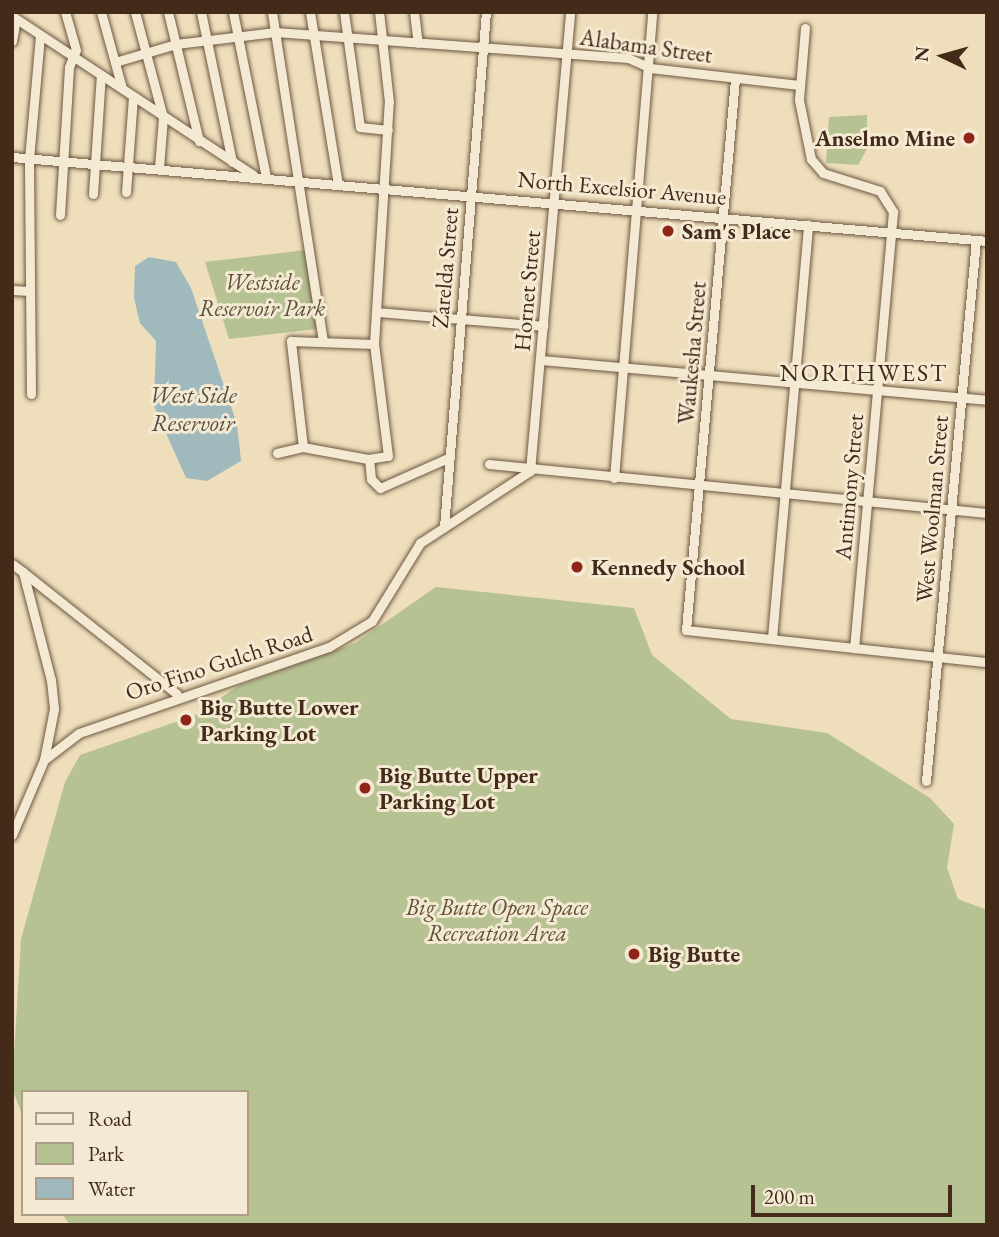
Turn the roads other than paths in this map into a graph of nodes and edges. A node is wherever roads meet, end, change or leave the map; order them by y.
1 (65, 12) edge
2 (101, 12) edge
3 (135, 12) edge
4 (168, 12) edge
5 (201, 12) edge
6 (233, 12) edge
7 (272, 12) edge
8 (310, 12) edge
9 (344, 12) edge
10 (379, 12) edge
11 (414, 12) edge
12 (486, 12) edge
13 (570, 12) edge
14 (652, 12) edge
15 (14, 18) edge
16 (805, 28) dead end
17 (275, 32) junction
18 (237, 34) junction
19 (313, 35) junction
20 (40, 36) junction
21 (348, 36) junction
22 (382, 39) junction
23 (207, 40) junction
24 (12, 41) edge
25 (176, 44) junction
26 (418, 44) junction
27 (482, 50) junction
28 (146, 53) junction
29 (568, 54) junction
30 (73, 57) junction
31 (115, 62) junction
32 (650, 68) junction
33 (101, 75) junction
34 (735, 79) junction
35 (799, 85) junction
36 (122, 88) junction
37 (133, 96) junction
38 (163, 117) junction
39 (388, 130) junction
40 (199, 141) junction
41 (12, 157) edge
42 (29, 159) junction
43 (61, 162) junction
44 (232, 162) junction
45 (94, 164) junction
46 (128, 167) junction
47 (159, 168) junction
48 (254, 176) junction
49 (266, 177) junction
50 (301, 180) junction
51 (338, 184) junction
52 (384, 187) junction
53 (126, 192) dead end
54 (93, 194) dead end
55 (471, 195) junction
56 (554, 202) junction
57 (640, 209) junction
58 (60, 215) dead end
59 (724, 216) junction
60 (808, 225) junction
61 (892, 233) junction
62 (976, 240) junction
63 (987, 241) edge
64 (12, 290) edge
65 (30, 292) junction
66 (377, 312) junction
67 (461, 319) junction
68 (543, 326) junction
69 (323, 341) junction
70 (374, 344) junction
71 (540, 360) junction
72 (624, 368) junction
73 (709, 376) junction
74 (793, 383) junction
75 (878, 391) junction
76 (31, 394) dead end
77 (962, 398) junction
78 (987, 400) edge
79 (303, 447) junction
80 (278, 453) dead end
81 (448, 458) junction
82 (369, 459) junction
83 (489, 464) dead end
84 (530, 471) junction
85 (614, 478) junction
86 (698, 488) junction
87 (783, 496) junction
88 (867, 503) junction
89 (952, 510) junction
90 (987, 513) edge
91 (443, 527) junction
92 (12, 564) edge
93 (23, 572) junction
94 (772, 638) junction
95 (854, 648) junction
96 (938, 657) junction
97 (987, 662) edge
98 (177, 694) junction
99 (44, 760) junction
100 (926, 781) dead end
101 (12, 835) edge

1 - 30 street
2 - 31 street
3 - 28 street
4 - 25 street
5 - 23 street
6 - 18 street
7 - 17 street
8 - 19 street
9 - 21 street
10 - 22 street
11 - 26 street
12 - 27 street, Zarelda Street
13 - 29 street, Hornet Street
14 - 32 street
15 - 20 street
15 - 24 street
16 - 35 street
17 - 18 street, Alabama Street
17 - 19 street, Alabama Street
17 - 50 street
18 - 23 street, Alabama Street
18 - 49 street
19 - 21 street, Alabama Street
19 - 51 street
20 - 30 street
20 - 42 street
21 - 22 street, Alabama Street
21 - 39 street
22 - 26 street, Alabama Street
22 - 39 street
23 - 25 street, Alabama Street
23 - 44 street
25 - 28 street, Alabama Street
25 - 40 street
26 - 27 street, Alabama Street
27 - 29 street, Alabama Street
27 - 55 street, Zarelda Street
28 - 31 street, Alabama Street
28 - 38 street
29 - 32 street, Alabama Street
29 - 56 street, Hornet Street
30 - 33 street
30 - 43 street
31 - 36 street
32 - 34 street, Alabama Street
32 - 57 street
33 - 36 street
33 - 45 street
34 - 35 street, Alabama Street
34 - 59 street, Waukesha Street
35 - 61 street, Antimony Street
36 - 37 street
37 - 38 street
37 - 46 street
38 - 40 street
38 - 47 street
39 - 52 street
40 - 44 street
41 - 42 street, North Excelsior Avenue
42 - 43 street, North Excelsior Avenue
42 - 65 street
43 - 45 street, North Excelsior Avenue
43 - 58 street
44 - 48 street
45 - 46 street, North Excelsior Avenue
45 - 54 street
46 - 47 street, North Excelsior Avenue
46 - 53 street
47 - 48 street, North Excelsior Avenue
48 - 49 street, North Excelsior Avenue
49 - 50 street, North Excelsior Avenue
50 - 51 street, North Excelsior Avenue
50 - 69 street
51 - 52 street, North Excelsior Avenue
52 - 55 street, North Excelsior Avenue
52 - 66 street
55 - 56 street, North Excelsior Avenue
55 - 67 street, Zarelda Street
56 - 57 street, North Excelsior Avenue
56 - 68 street, Hornet Street
57 - 59 street, North Excelsior Avenue
57 - 72 street
59 - 60 street, North Excelsior Avenue
59 - 73 street, Waukesha Street
60 - 61 street, North Excelsior Avenue
60 - 74 street
61 - 62 street, North Excelsior Avenue
61 - 75 street, Antimony Street
62 - 63 street, North Excelsior Avenue
62 - 77 street, West Woolman Street
64 - 65 street
65 - 76 street
66 - 67 street
66 - 70 street
67 - 68 street
67 - 81 street, Zarelda Street
68 - 71 street, Hornet Street
69 - 70 street
69 - 79 street
70 - 82 street
71 - 72 street
71 - 84 street, Hornet Street
72 - 73 street
72 - 85 street
73 - 74 street
73 - 86 street, Waukesha Street
74 - 75 street
74 - 87 street
75 - 77 street
75 - 88 street, Antimony Street
77 - 78 street
77 - 89 street, West Woolman Street
79 - 80 street
79 - 82 street
81 - 82 street
81 - 91 street, Zarelda Street
83 - 84 street
84 - 85 street
84 - 91 street
85 - 86 street
86 - 87 street
86 - 94 street, Waukesha Street
87 - 88 street
87 - 94 street
88 - 89 street
88 - 95 street, Antimony Street
89 - 90 street
89 - 96 street, West Woolman Street
91 - 98 street, Oro Fino Gulch Road
92 - 93 street
93 - 98 street
93 - 99 street
94 - 95 street
95 - 96 street
96 - 97 street
96 - 100 street, West Woolman Street
98 - 99 street, Oro Fino Gulch Road
99 - 101 street, Oro Fino Gulch Road

